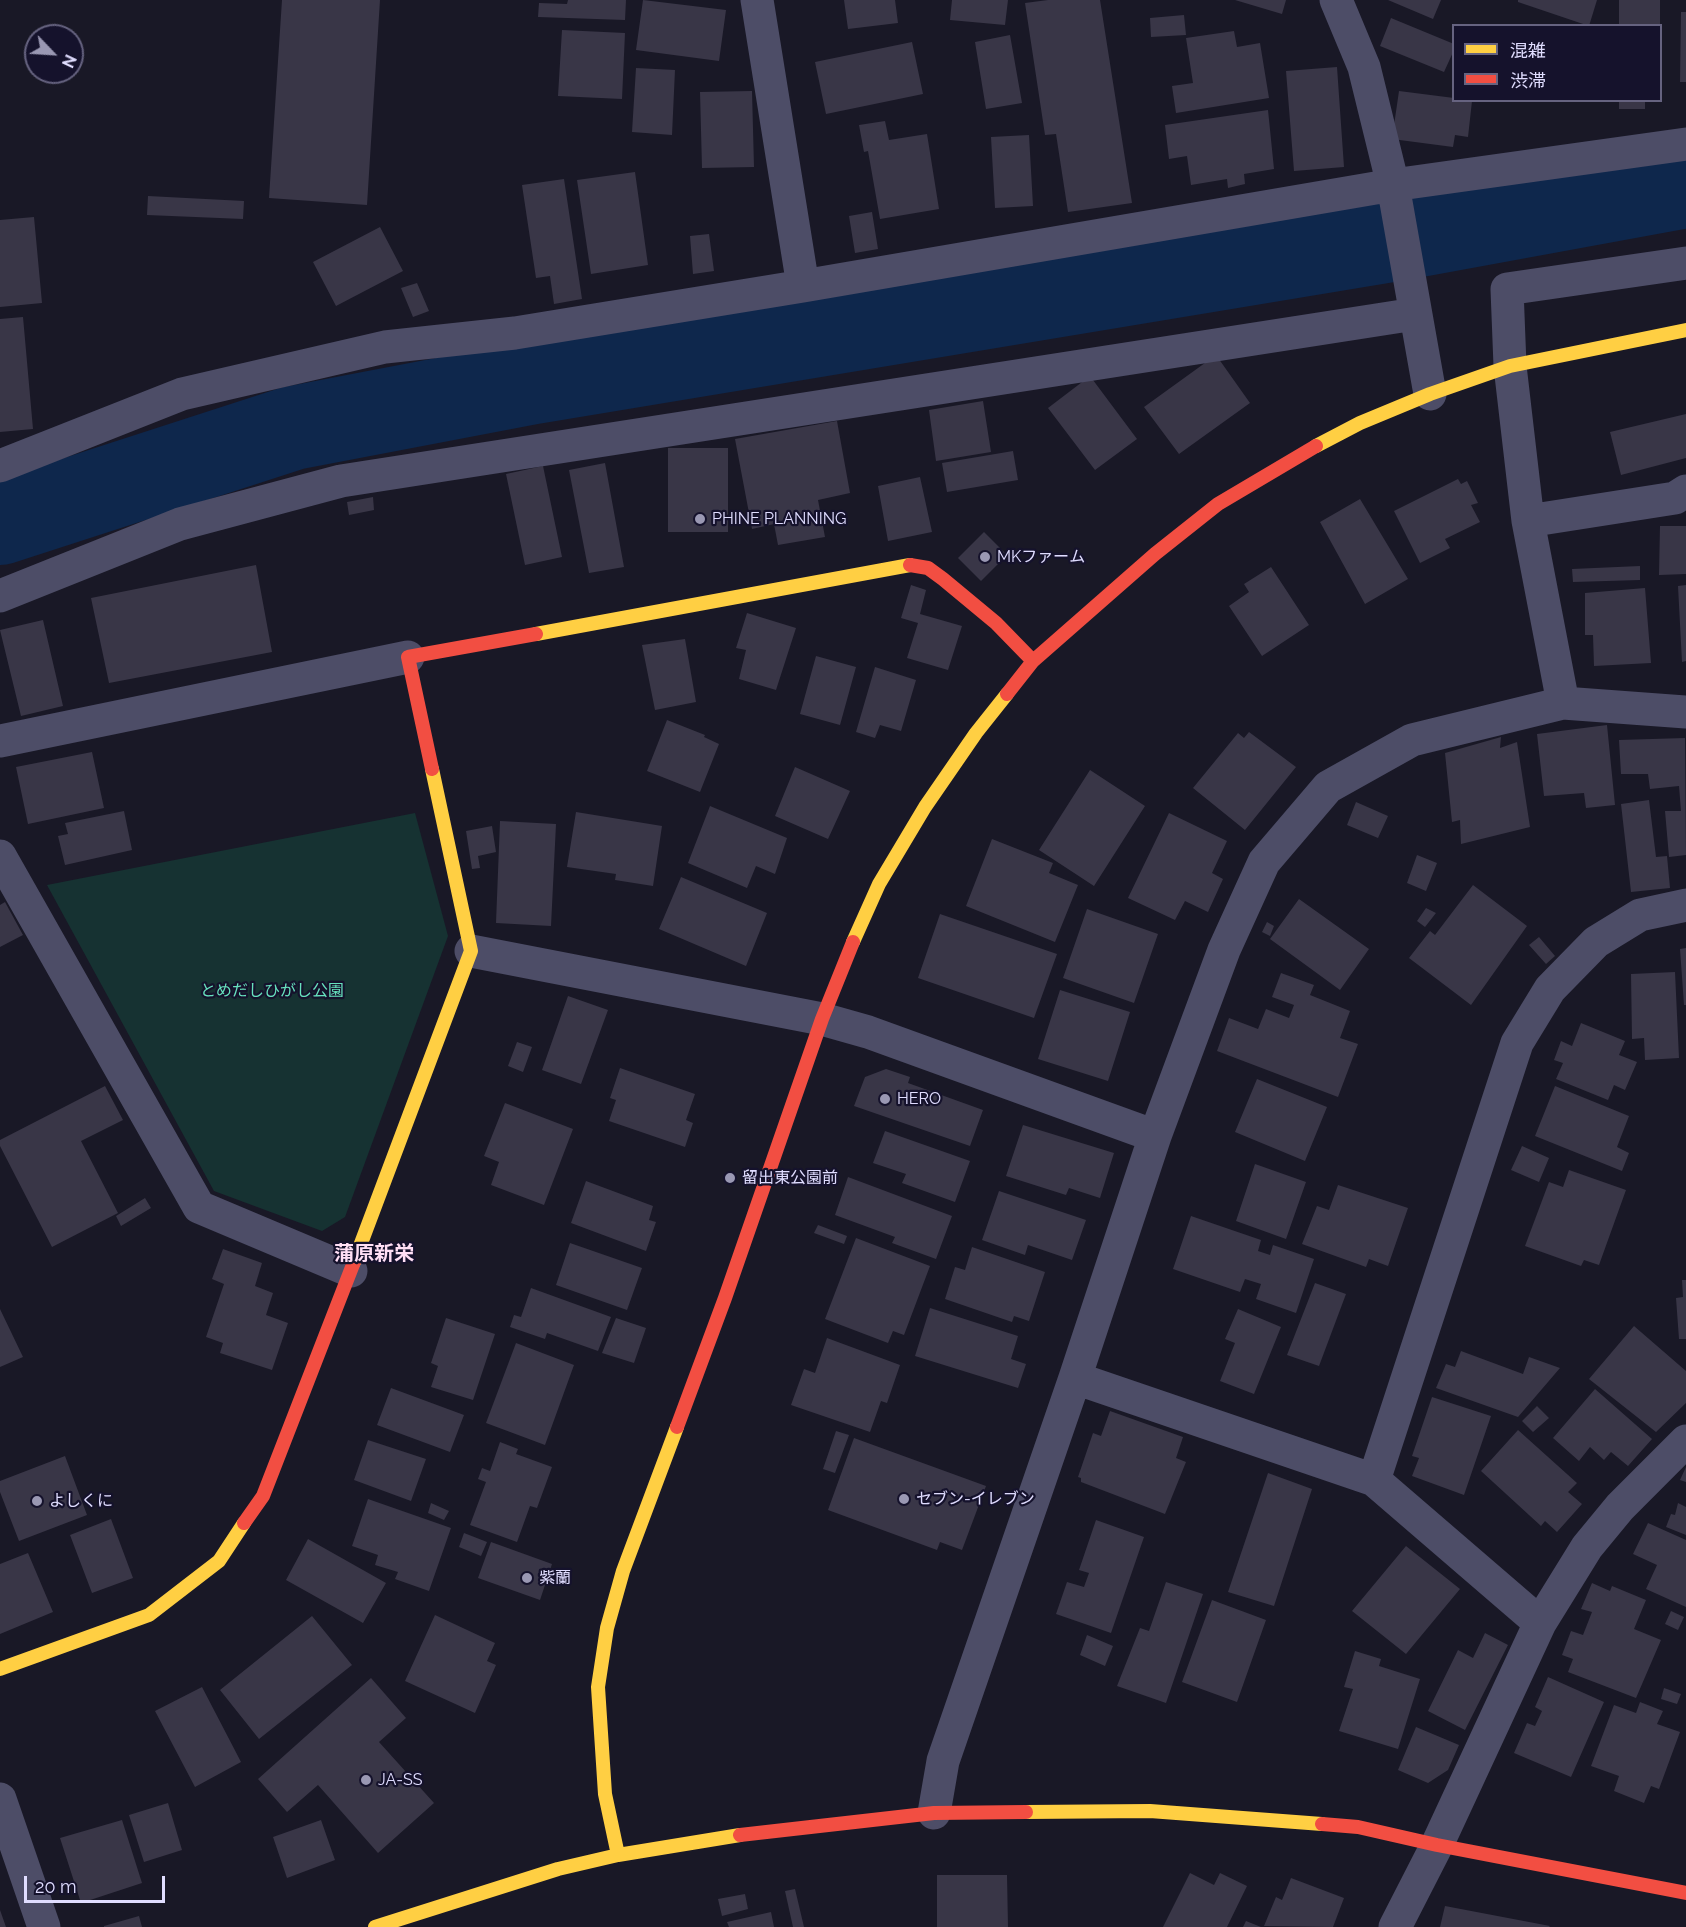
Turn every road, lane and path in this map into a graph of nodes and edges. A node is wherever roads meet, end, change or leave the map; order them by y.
1 (758, 0) edge
2 (1336, 0) edge
3 (1686, 144) edge
4 (1393, 185) junction
5 (1686, 263) edge
6 (803, 286) junction
7 (1415, 314) junction
8 (1686, 330) edge
9 (1510, 366) junction
10 (1430, 394) junction
11 (0, 466) edge
12 (1686, 491) edge
13 (1528, 521) junction
14 (0, 596) edge
15 (408, 657) junction
16 (1033, 661) junction
17 (1563, 703) junction
18 (1686, 712) edge
19 (0, 741) edge
20 (0, 856) edge
21 (1686, 905) edge
22 (471, 951) junction
23 (822, 1018) junction
24 (1155, 1136) junction
25 (351, 1271) junction
26 (1075, 1378) junction
27 (1686, 1441) edge
28 (1374, 1479) junction
29 (1540, 1623) junction
30 (0, 1669) edge
31 (0, 1799) edge
32 (934, 1813) junction
33 (1437, 1845) junction
34 (618, 1856) junction
35 (1686, 1893) edge
36 (44, 1927) edge
37 (375, 1927) edge
38 (1395, 1927) edge

1 - 6 street
2 - 4 street
3 - 4 street
4 - 6 street
4 - 7 street
5 - 9 street
6 - 11 street
7 - 10 street
7 - 14 street
8 - 9 street
9 - 10 street
9 - 13 street
10 - 16 street
12 - 13 street
13 - 17 street
15 - 16 street
15 - 19 street
15 - 22 street
16 - 23 street
17 - 18 street
17 - 24 street
20 - 25 street
21 - 28 street
22 - 23 street
22 - 25 street
23 - 24 street
23 - 34 street
24 - 26 street
25 - 30 street
26 - 28 street
26 - 32 street
27 - 29 street
28 - 29 street
29 - 33 street
31 - 36 street
32 - 33 street
32 - 34 street
33 - 35 street
33 - 38 street
34 - 37 street

